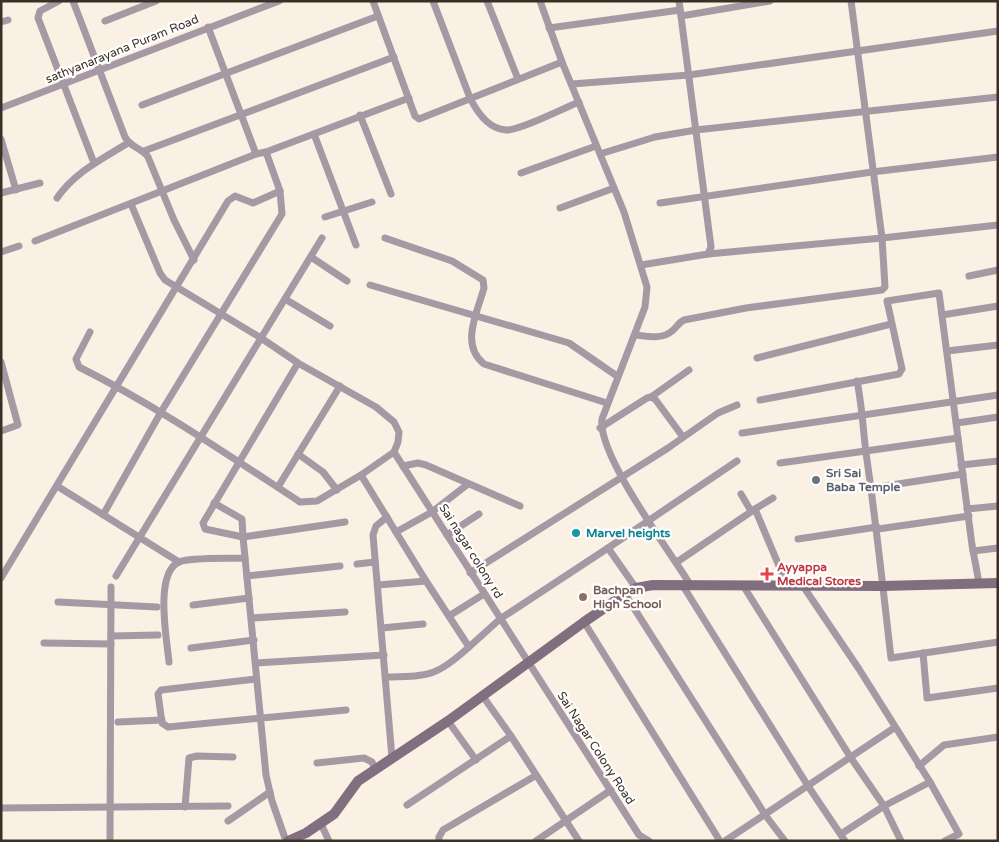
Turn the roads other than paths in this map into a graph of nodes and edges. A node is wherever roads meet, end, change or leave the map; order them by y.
1 (59, 1) edge
2 (72, 1) edge
3 (156, 1) edge
4 (279, 1) edge
5 (373, 1) edge
6 (433, 1) edge
7 (487, 1) edge
8 (540, 1) edge
9 (679, 1) edge
10 (770, 1) edge
11 (850, 1) edge
12 (266, 3) edge
13 (681, 13) junction
14 (378, 16) junction
15 (105, 21) dead end
16 (208, 27) junction
17 (550, 28) junction
18 (998, 31) edge
19 (856, 49) junction
20 (394, 57) junction
21 (562, 62) junction
22 (101, 71) junction
23 (224, 72) junction
24 (689, 75) junction
25 (518, 79) junction
26 (572, 84) junction
27 (63, 85) junction
28 (409, 98) junction
29 (470, 98) junction
30 (998, 98) edge
31 (579, 102) junction
32 (142, 105) dead end
33 (1, 108) edge
34 (866, 111) junction
35 (240, 114) junction
36 (360, 115) junction
37 (696, 130) junction
38 (314, 134) junction
39 (1, 139) edge
40 (128, 143) junction
41 (596, 146) junction
42 (144, 151) junction
43 (266, 152) junction
44 (256, 154) junction
45 (600, 154) junction
46 (998, 157) edge
47 (94, 163) junction
48 (872, 172) junction
49 (521, 173) dead end
50 (40, 183) dead end
51 (614, 188) junction
52 (16, 190) junction
53 (162, 191) junction
54 (280, 191) junction
55 (1, 194) edge
56 (391, 194) dead end
57 (704, 196) junction
58 (57, 198) dead end
59 (372, 202) dead end
60 (660, 203) dead end
61 (131, 204) junction
62 (560, 208) dead end
63 (344, 211) junction
64 (325, 218) dead end
65 (998, 225) edge
66 (322, 238) dead end
67 (384, 238) dead end
68 (882, 238) junction
69 (34, 241) dead end
70 (356, 245) dead end
71 (19, 246) dead end
72 (1, 252) edge
73 (708, 254) junction
74 (311, 257) junction
75 (194, 260) junction
76 (641, 265) junction
77 (998, 270) edge
78 (969, 276) dead end
79 (347, 281) dead end
80 (370, 285) dead end
81 (178, 288) junction
82 (285, 299) junction
83 (998, 306) edge
84 (223, 314) junction
85 (942, 315) junction
86 (476, 316) junction
87 (892, 324) junction
88 (330, 326) dead end
89 (90, 332) dead end
90 (635, 335) junction
91 (261, 338) junction
92 (998, 345) edge
93 (947, 351) junction
94 (757, 358) dead end
95 (1, 362) edge
96 (298, 363) junction
97 (2, 370) edge
98 (689, 370) dead end
99 (617, 376) junction
100 (857, 381) junction
101 (340, 386) junction
102 (118, 387) junction
103 (998, 395) edge
104 (651, 397) junction
105 (760, 400) dead end
106 (953, 402) junction
107 (606, 403) junction
108 (737, 405) dead end
109 (161, 412) junction
110 (864, 413) junction
111 (998, 417) edge
112 (957, 424) junction
113 (600, 428) junction
114 (1, 430) edge
115 (742, 433) dead end
116 (199, 437) junction
117 (683, 437) junction
118 (958, 438) junction
119 (866, 450) junction
120 (394, 452) junction
121 (298, 454) junction
122 (238, 461) junction
123 (737, 461) dead end
124 (998, 462) edge
125 (780, 463) dead end
126 (961, 465) junction
127 (403, 466) junction
128 (963, 474) junction
129 (361, 475) junction
130 (621, 477) junction
131 (468, 484) junction
132 (57, 486) junction
133 (278, 487) junction
134 (872, 488) junction
135 (337, 490) junction
136 (740, 494) dead end
137 (773, 498) dead end
138 (214, 504) junction
139 (520, 506) dead end
140 (998, 506) edge
141 (753, 510) junction
142 (432, 512) junction
143 (968, 512) junction
144 (479, 514) dead end
145 (103, 515) junction
146 (387, 517) junction
147 (650, 520) junction
148 (345, 522) dead end
149 (877, 528) junction
150 (396, 532) junction
151 (447, 535) junction
152 (243, 537) junction
153 (139, 538) junction
154 (798, 539) dead end
155 (608, 548) junction
156 (998, 548) edge
157 (973, 551) junction
158 (245, 558) junction
159 (179, 562) junction
160 (375, 562) junction
161 (677, 562) junction
162 (357, 564) dead end
163 (340, 566) dead end
164 (4, 569) edge
165 (470, 573) junction
166 (116, 576) dead end
167 (247, 576) junction
168 (1, 578) edge
169 (426, 580) junction
170 (979, 583) junction
171 (998, 583) edge
172 (378, 585) junction
173 (787, 585) junction
174 (687, 586) junction
175 (802, 586) junction
176 (883, 586) junction
177 (111, 587) dead end
178 (744, 587) junction
179 (636, 588) junction
180 (484, 594) junction
181 (625, 594) junction
182 (249, 598) junction
183 (58, 602) dead end
184 (110, 605) junction
185 (193, 605) dead end
186 (157, 607) dead end
187 (345, 612) dead end
188 (449, 616) junction
189 (252, 618) junction
190 (500, 619) junction
191 (584, 622) junction
192 (423, 624) dead end
193 (382, 628) junction
194 (158, 635) dead end
195 (111, 640) junction
196 (254, 640) junction
197 (998, 642) edge
198 (44, 643) dead end
199 (469, 647) junction
200 (190, 648) dead end
201 (923, 654) junction
202 (384, 655) junction
203 (169, 662) dead end
204 (528, 663) junction
205 (256, 664) junction
206 (386, 676) junction
207 (256, 679) junction
208 (998, 688) edge
209 (482, 695) junction
210 (346, 710) dead end
211 (259, 718) junction
212 (162, 720) junction
213 (448, 721) junction
214 (118, 722) dead end
215 (894, 728) junction
216 (511, 736) junction
217 (998, 737) edge
218 (233, 758) dead end
219 (392, 758) junction
220 (851, 758) junction
221 (476, 760) junction
222 (317, 763) dead end
223 (919, 766) junction
224 (375, 770) junction
225 (535, 776) junction
226 (930, 782) junction
227 (808, 786) junction
228 (611, 790) junction
229 (270, 792) junction
230 (407, 805) dead end
231 (185, 806) junction
232 (228, 806) dead end
233 (884, 806) junction
234 (111, 807) junction
235 (1, 808) edge
236 (766, 816) junction
237 (565, 821) junction
238 (228, 822) dead end
239 (321, 824) junction
240 (641, 838) edge
241 (843, 838) edge
242 (110, 841) edge
243 (287, 841) edge
244 (329, 841) edge
245 (439, 841) edge
246 (536, 841) edge
247 (578, 841) edge
248 (649, 841) edge
249 (720, 841) edge
250 (725, 841) edge
251 (785, 841) edge
252 (901, 841) edge
253 (945, 841) edge

1 - 27 street
2 - 22 street
3 - 15 street
4 - 12 street, sathyanarayana Puram Road
5 - 14 street
6 - 29 street
7 - 25 street
8 - 17 street
9 - 13 street
10 - 13 street
11 - 19 street
12 - 16 street, sathyanarayana Puram Road
13 - 17 street
13 - 24 street
14 - 20 street
14 - 23 street
16 - 22 street, sathyanarayana Puram Road
16 - 23 street
17 - 21 street
18 - 19 street
19 - 24 street
19 - 34 street
20 - 28 street
20 - 35 street
21 - 25 street
21 - 26 street
22 - 27 street, sathyanarayana Puram Road
22 - 40 street
23 - 32 street
23 - 35 street
24 - 26 street
24 - 37 street
25 - 29 street
26 - 31 street
27 - 33 street, sathyanarayana Puram Road
27 - 47 street
28 - 29 street
28 - 36 street
29 - 31 street
30 - 34 street
31 - 41 street
34 - 37 street
34 - 48 street
35 - 42 street
35 - 44 street
36 - 38 street
36 - 56 street
37 - 45 street
37 - 57 street
38 - 43 street
38 - 63 street
39 - 52 street
40 - 42 street
40 - 47 street
41 - 45 street
41 - 49 street
42 - 53 street
43 - 44 street
43 - 54 street
44 - 53 street
45 - 51 street
46 - 48 street
47 - 58 street
48 - 57 street
48 - 68 street
50 - 52 street
51 - 62 street
51 - 76 street
52 - 55 street
53 - 61 street
53 - 75 street
54 - 75 street
54 - 84 street
57 - 60 street
57 - 73 street
59 - 63 street
61 - 69 street
61 - 81 street
63 - 64 street
63 - 70 street
65 - 68 street
66 - 74 street
67 - 86 street
68 - 73 street
68 - 90 street
71 - 72 street
73 - 76 street
74 - 79 street
74 - 82 street
75 - 81 street
76 - 90 street
77 - 78 street
80 - 86 street
81 - 84 street
81 - 102 street
82 - 88 street
82 - 91 street
83 - 85 street
84 - 91 street
84 - 109 street
85 - 87 street
85 - 93 street
86 - 99 street
86 - 107 street
87 - 94 street
87 - 100 street
89 - 102 street
90 - 99 street
91 - 96 street
91 - 116 street
92 - 93 street
93 - 106 street
95 - 97 street
96 - 101 street
96 - 122 street
97 - 114 street
98 - 104 street
99 - 107 street
100 - 105 street
100 - 110 street
101 - 120 street
101 - 121 street
102 - 109 street
102 - 132 street
103 - 106 street
104 - 113 street
104 - 117 street
106 - 110 street
106 - 112 street
107 - 113 street
108 - 117 street
109 - 116 street
109 - 145 street
110 - 115 street
110 - 119 street
111 - 112 street
112 - 118 street
113 - 130 street
116 - 122 street
116 - 153 street
117 - 130 street
118 - 119 street
118 - 126 street
119 - 125 street
119 - 134 street
120 - 127 street, Sai nagar colony rd
120 - 129 street
121 - 133 street
121 - 135 street
122 - 133 street
122 - 138 street
123 - 147 street
124 - 126 street
126 - 128 street
127 - 131 street
127 - 142 street, Sai nagar colony rd
128 - 134 street
128 - 143 street
129 - 135 street
129 - 146 street
130 - 147 street
130 - 165 street
131 - 139 street
131 - 142 street
132 - 145 street
132 - 164 street
133 - 135 street
134 - 149 street
136 - 141 street
137 - 141 street
138 - 152 street
138 - 152 street
140 - 143 street
141 - 161 street
141 - 173 street
142 - 150 street
142 - 151 street, Sai nagar colony rd
143 - 149 street
143 - 157 street
144 - 151 street
145 - 153 street
146 - 150 street
146 - 160 street
147 - 155 street
147 - 161 street
148 - 152 street
149 - 154 street
149 - 176 street
150 - 169 street
151 - 165 street, Sai nagar colony rd
152 - 158 street
153 - 159 street
153 - 166 street
155 - 179 street
155 - 190 street
156 - 157 street
157 - 170 street
158 - 159 street
158 - 167 street
159 - 203 street
160 - 162 street
160 - 172 street
161 - 174 street
163 - 167 street
164 - 168 street
165 - 180 street, Sai nagar colony rd
167 - 182 street
169 - 172 street
169 - 188 street
170 - 171 street
170 - 176 street
172 - 193 street
173 - 175 street
173 - 178 street
174 - 178 street
174 - 179 street
174 - 227 street
175 - 176 street
175 - 215 street
176 - 201 street
177 - 184 street
178 - 220 street
179 - 181 street
180 - 188 street
180 - 190 street, Sai nagar colony rd
181 - 191 street
181 - 236 street
182 - 185 street
182 - 189 street
183 - 184 street
184 - 186 street
184 - 195 street
187 - 189 street
188 - 199 street
189 - 196 street
190 - 199 street
190 - 204 street, Sai nagar colony rd
191 - 204 street
191 - 249 street
192 - 193 street
193 - 202 street
194 - 195 street
195 - 198 street
195 - 234 street
196 - 200 street
196 - 205 street
197 - 201 street
199 - 206 street
201 - 208 street
202 - 205 street
202 - 206 street
204 - 209 street
204 - 228 street, Sai Nagar Colony Road
205 - 207 street
206 - 219 street
207 - 211 street
207 - 212 street
209 - 213 street
209 - 216 street
210 - 211 street
211 - 212 street
211 - 229 street
212 - 214 street
213 - 219 street
213 - 221 street
215 - 220 street
215 - 223 street
216 - 221 street
216 - 225 street
217 - 223 street
218 - 231 street
219 - 224 street
220 - 227 street
220 - 233 street
221 - 230 street
222 - 224 street
223 - 226 street
224 - 239 street
225 - 237 street
225 - 245 street
226 - 233 street
226 - 253 street
227 - 236 street
227 - 241 street
228 - 237 street
228 - 240 street, Sai Nagar Colony Road
229 - 238 street
229 - 243 street
231 - 232 street
231 - 234 street
233 - 241 street
233 - 252 street
234 - 235 street
234 - 242 street
236 - 250 street
236 - 251 street
237 - 246 street
237 - 247 street
239 - 243 street
239 - 244 street
240 - 248 street, Sai Nagar Colony Road

